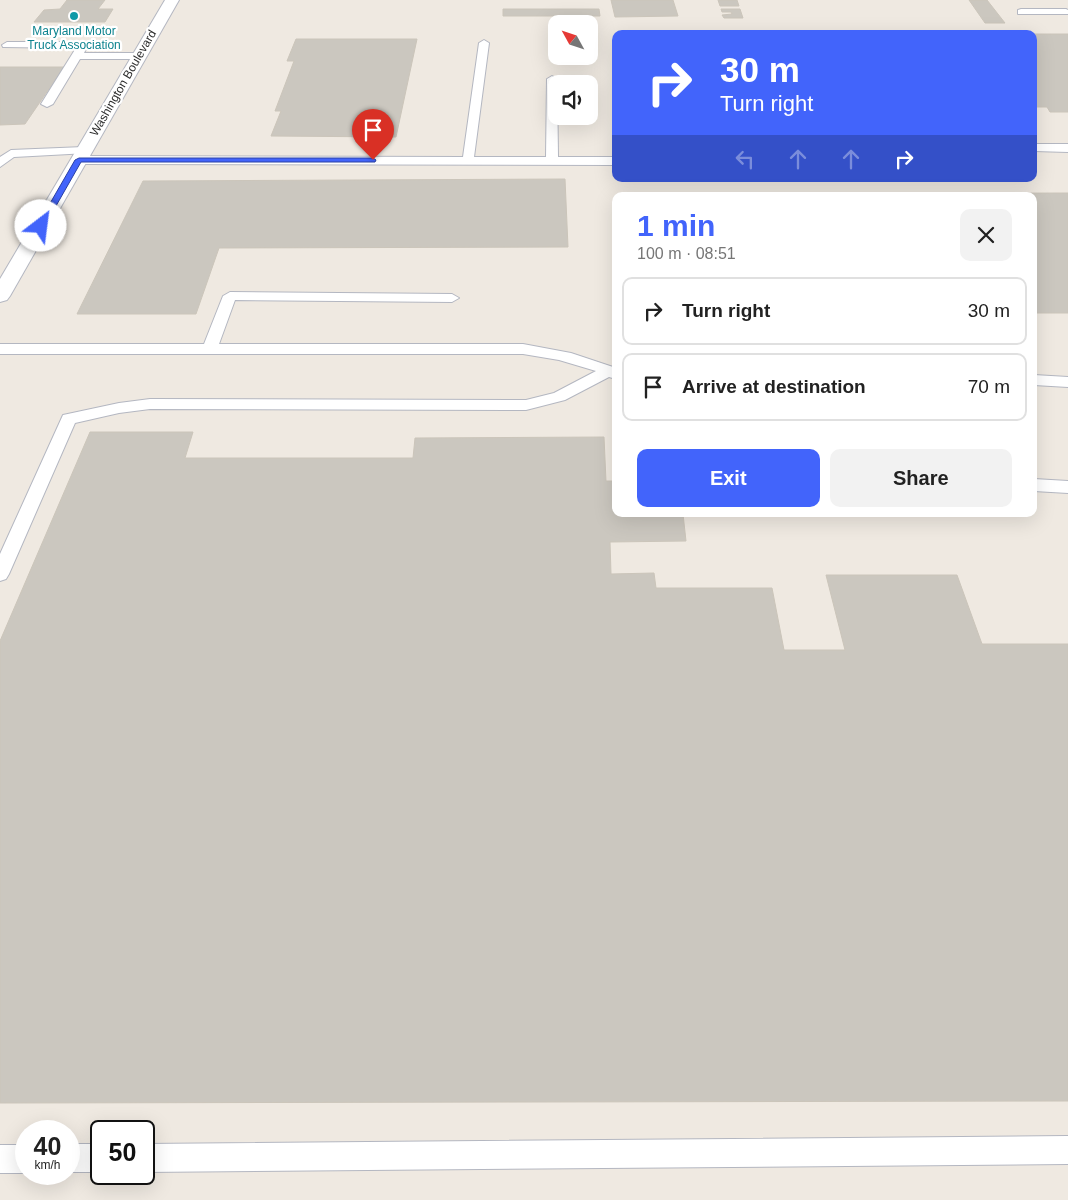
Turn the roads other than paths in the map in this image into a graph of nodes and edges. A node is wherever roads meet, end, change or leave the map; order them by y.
1 (172, 0) edge
2 (1021, 12) dead end
3 (1066, 12) dead end
4 (484, 43) dead end
5 (7, 45) dead end
6 (77, 56) junction
7 (138, 56) junction
8 (47, 104) dead end
9 (552, 125) edge
10 (1037, 148) edge
11 (1068, 148) edge
12 (81, 156) junction
13 (468, 161) junction
14 (552, 161) junction
15 (612, 162) edge
16 (0, 163) edge
17 (6, 275) edge
18 (0, 296) edge
19 (452, 298) dead end
20 (0, 349) edge
21 (210, 349) junction
22 (612, 372) edge
23 (1037, 380) edge
24 (1068, 382) edge
25 (1037, 485) edge
26 (1068, 488) edge
27 (0, 574) edge
28 (1068, 1150) edge
29 (155, 1158) edge
30 (0, 1159) edge
31 (15, 1159) edge

1 - 7 main road, Washington Boulevard
2 - 3 lane
4 - 13 lane
5 - 6 lane
6 - 7 lane
6 - 8 lane
7 - 12 main road, Washington Boulevard
9 - 14 lane
10 - 11 lane
12 - 13 lane
12 - 16 lane
12 - 17 main road, Washington Boulevard
13 - 14 lane
14 - 15 lane
17 - 18 main road, Washington Boulevard
19 - 21 lane
20 - 21 lane
21 - 22 lane
22 - 27 lane
23 - 24 lane
25 - 26 lane
28 - 29 lane
30 - 31 lane

